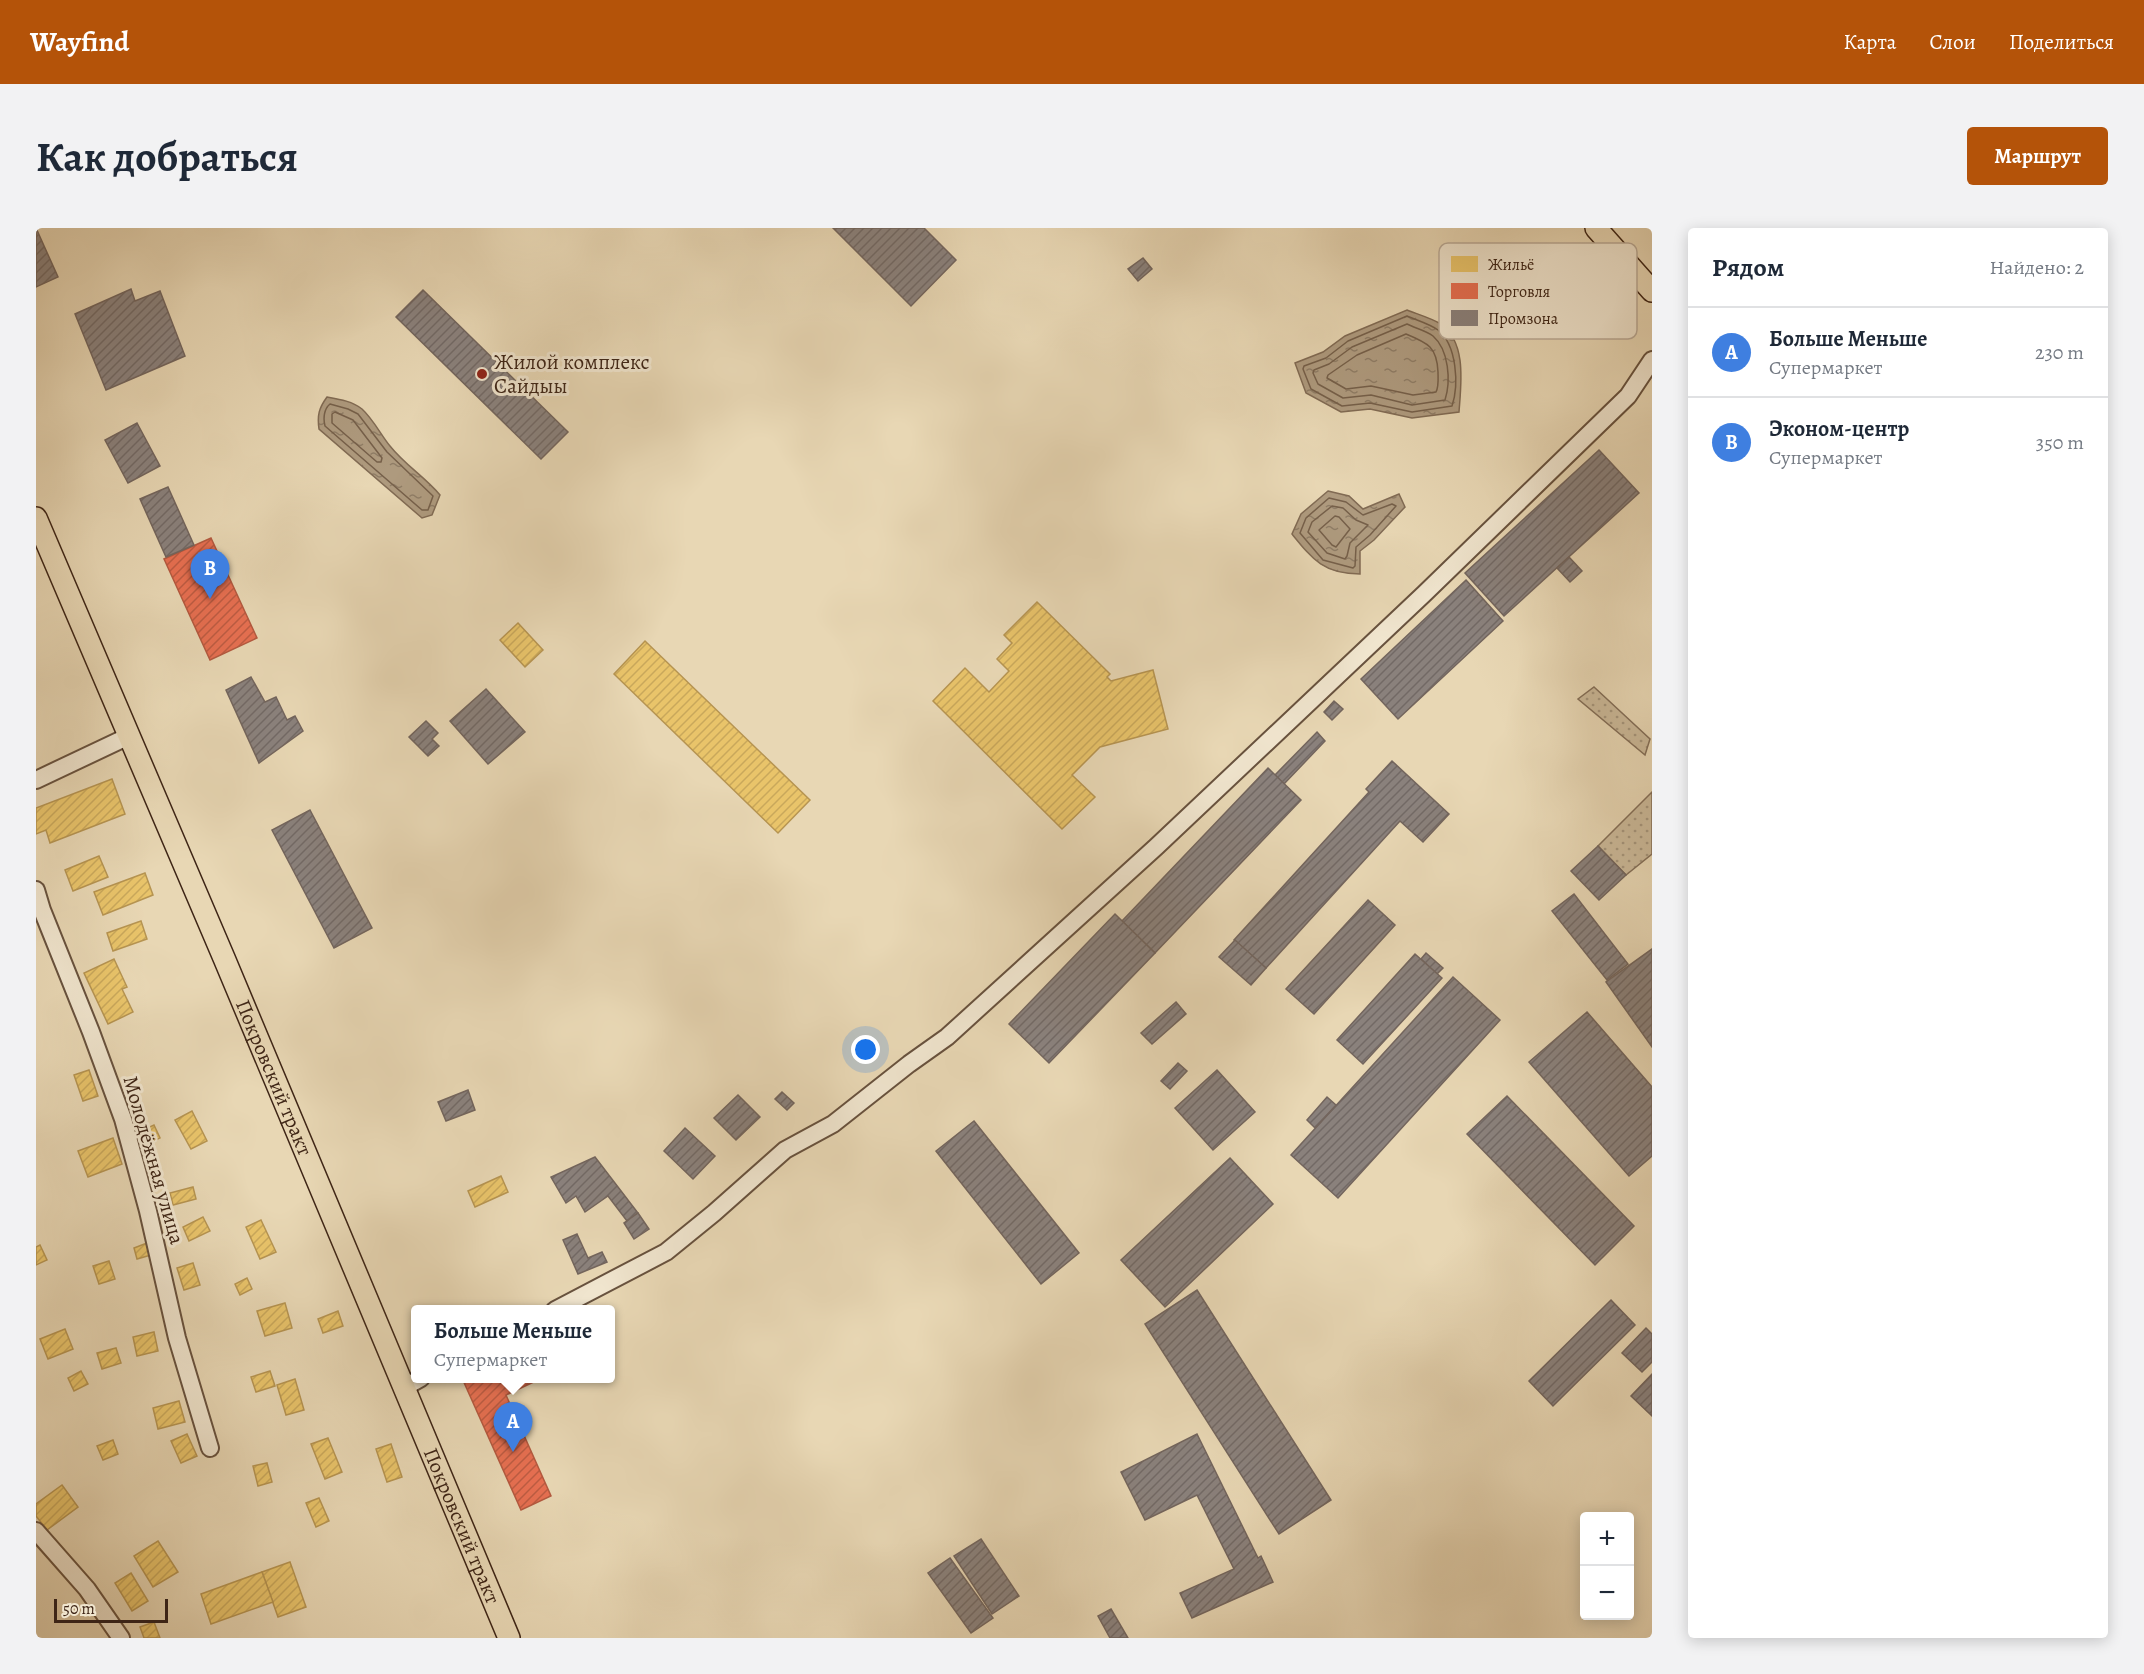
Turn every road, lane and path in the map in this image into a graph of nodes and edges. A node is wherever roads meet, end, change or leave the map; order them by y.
1 (1596, 228) edge
2 (1609, 243) edge
3 (1637, 274) edge
4 (1652, 291) edge
5 (1652, 360) edge
6 (36, 518) edge
7 (129, 736) junction
8 (36, 780) edge
9 (36, 890) edge
10 (565, 1305) edge
11 (411, 1378) edge
12 (413, 1383) edge
13 (210, 1448) dead end
14 (36, 1531) edge
15 (121, 1638) edge
16 (509, 1638) edge

1 - 2 main road
3 - 4 main road
5 - 10 street
6 - 7 main road, Покровский тракт
7 - 8 street
7 - 11 main road, Покровский тракт
9 - 13 street, Молодёжная улица
12 - 16 main road, Покровский тракт
14 - 15 street

